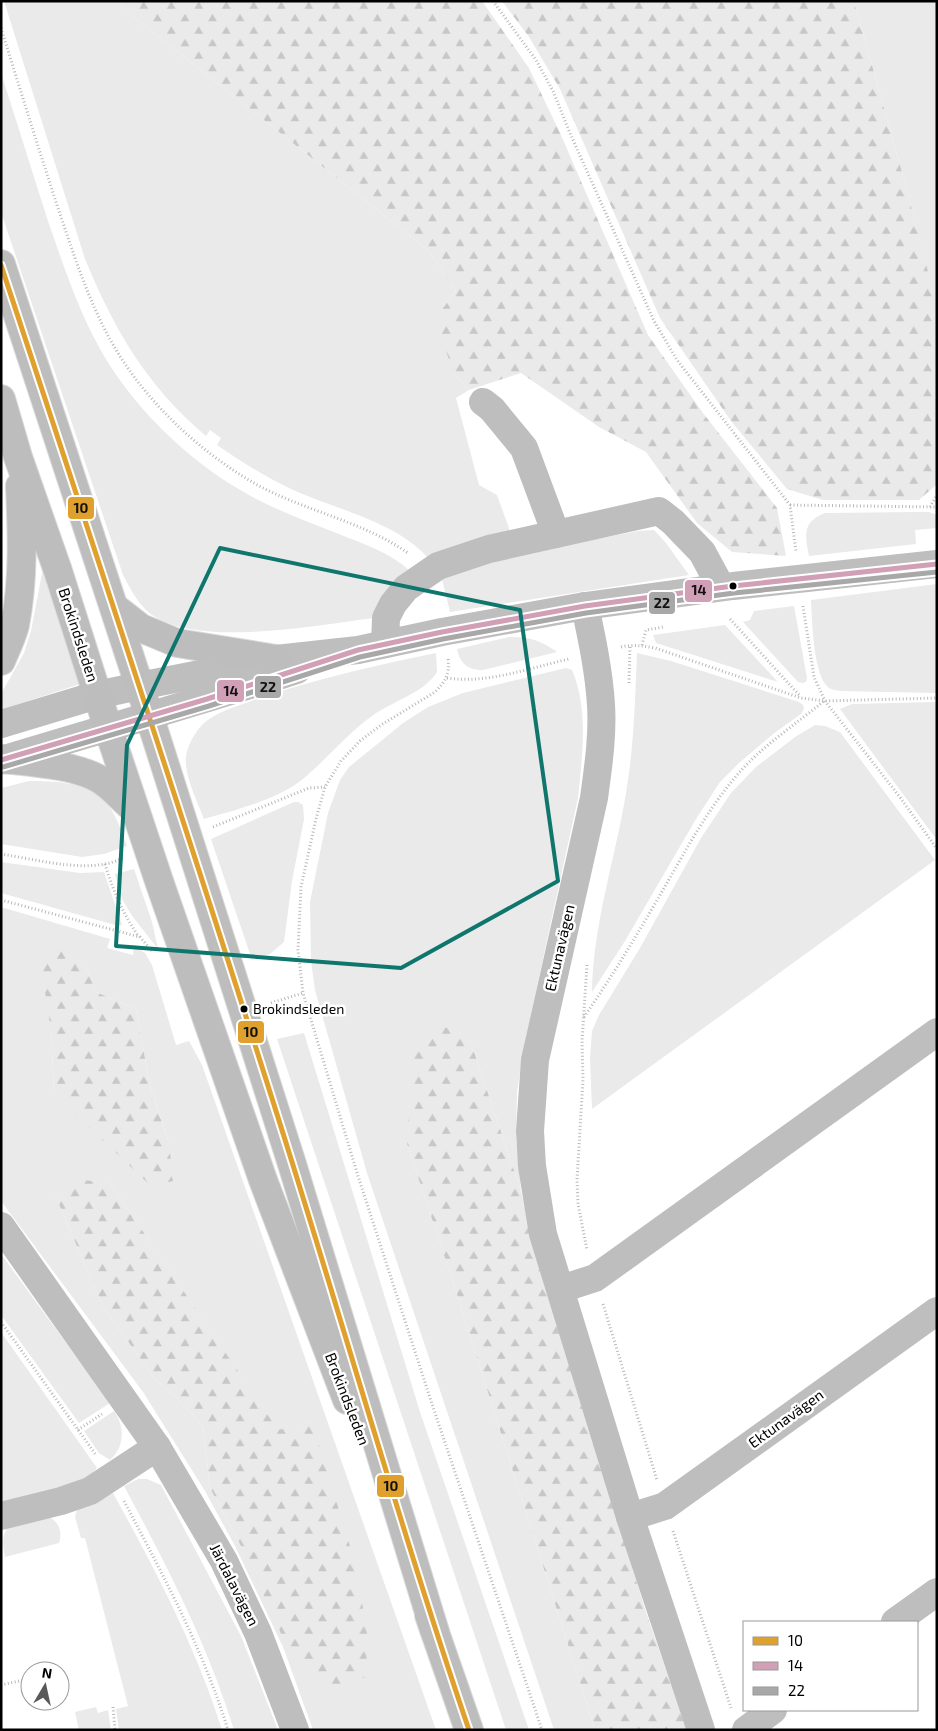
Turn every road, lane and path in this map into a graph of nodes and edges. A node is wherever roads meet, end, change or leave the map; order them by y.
1 (493, 1) edge
2 (1, 28) edge
3 (1, 264) edge
4 (1, 399) edge
5 (483, 402) dead end
6 (18, 457) junction
7 (937, 495) edge
8 (790, 505) junction
9 (930, 507) junction
10 (937, 507) edge
11 (556, 534) junction
12 (796, 555) dead end
13 (937, 564) edge
14 (426, 575) junction
15 (721, 587) junction
16 (802, 604) dead end
17 (585, 606) junction
18 (114, 607) junction
19 (730, 619) dead end
20 (663, 627) dead end
21 (442, 632) junction
22 (385, 644) junction
23 (642, 645) junction
24 (358, 650) junction
25 (595, 652) junction
26 (276, 659) junction
27 (1, 661) edge
28 (447, 678) junction
29 (139, 686) junction
30 (97, 695) junction
31 (801, 698) junction
32 (937, 698) edge
33 (825, 701) junction
34 (149, 715) junction
35 (1, 724) edge
36 (108, 728) junction
37 (1, 760) edge
38 (325, 787) junction
39 (134, 810) junction
40 (208, 829) dead end
41 (937, 849) edge
42 (1, 854) edge
43 (129, 857) dead end
44 (105, 864) junction
45 (1, 900) edge
46 (140, 937) junction
47 (155, 957) dead end
48 (303, 993) junction
49 (271, 1002) dead end
50 (937, 1032) edge
51 (1, 1226) edge
52 (595, 1278) junction
53 (560, 1289) junction
54 (937, 1311) edge
55 (1, 1322) edge
56 (158, 1447) junction
57 (112, 1478) junction
58 (665, 1506) junction
59 (1, 1516) edge
60 (630, 1518) junction
61 (937, 1592) edge
62 (896, 1621) edge
63 (435, 1632) junction
64 (20, 1681) edge
65 (1, 1685) edge
66 (113, 1707) dead end
67 (770, 1711) edge
68 (739, 1721) edge
69 (115, 1730) edge
70 (228, 1730) edge
71 (295, 1730) edge
72 (469, 1730) edge
73 (542, 1730) edge
74 (701, 1730) edge

1 - 8 path
2 - 14 path
3 - 18 main road, Brokindsleden
4 - 6 main road, Brokindsleden
5 - 11 street
6 - 27 main road
6 - 30 main road, Brokindsleden
7 - 9 path
8 - 9 path
8 - 12 path
9 - 10 path
11 - 14 street
11 - 15 street
13 - 15 street
14 - 22 street
15 - 17 street
16 - 33 path
17 - 21 street
17 - 25 street, Ektunavägen
18 - 26 main road
18 - 29 main road, Brokindsleden
19 - 31 path
20 - 23 path
21 - 22 street
21 - 28 path
22 - 24 street
23 - 25 path
23 - 31 path
24 - 26 street
24 - 34 street
25 - 28 path
25 - 53 street, Ektunavägen
26 - 29 street
28 - 38 path
29 - 30 street
29 - 34 main road, Brokindsleden
30 - 35 street
30 - 36 main road, Brokindsleden
31 - 33 path
32 - 33 path
33 - 41 path
33 - 52 path
34 - 36 street
34 - 63 main road, Brokindsleden
36 - 37 street
36 - 39 main road, Brokindsleden
37 - 39 main road
38 - 40 path
38 - 48 path
39 - 63 main road, Brokindsleden
42 - 44 path
43 - 44 path
44 - 46 path
45 - 46 path
46 - 47 path
48 - 49 path
48 - 73 path
50 - 52 street
51 - 56 street, Järdalavägen
52 - 53 street
52 - 58 path
53 - 60 street, Ektunavägen
54 - 58 street, Ektunavägen
55 - 57 path
56 - 57 street
56 - 71 street, Järdalavägen
57 - 59 street
57 - 70 path
58 - 60 street, Ektunavägen
58 - 68 path
60 - 74 street, Ektunavägen
61 - 62 street
63 - 72 main road, Brokindsleden
64 - 65 path
66 - 69 path
67 - 68 street

